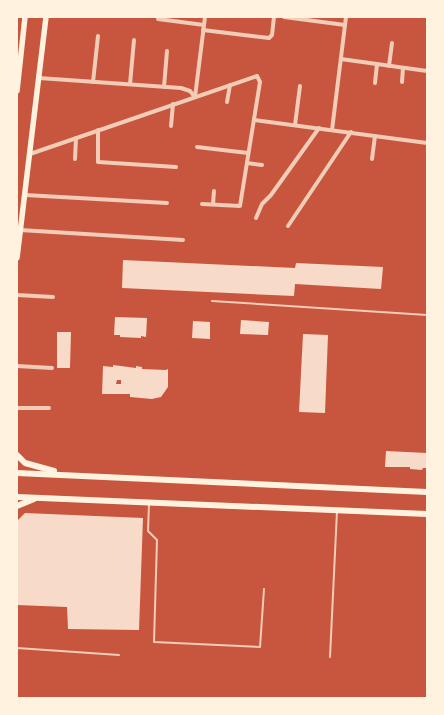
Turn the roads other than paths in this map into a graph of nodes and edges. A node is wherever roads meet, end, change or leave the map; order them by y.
1 (25, 17) edge
2 (46, 17) edge
3 (205, 17) edge
4 (274, 17) edge
5 (284, 17) edge
6 (346, 17) edge
7 (158, 20) dead end
8 (345, 25) junction
9 (204, 28) junction
10 (17, 32) edge
11 (24, 33) junction
12 (98, 36) dead end
13 (134, 40) dead end
14 (392, 43) dead end
15 (167, 51) dead end
16 (341, 59) junction
17 (377, 64) junction
18 (389, 66) junction
19 (404, 68) junction
20 (427, 72) edge
21 (39, 78) junction
22 (93, 82) junction
23 (402, 82) dead end
24 (375, 83) dead end
25 (130, 84) junction
26 (230, 85) junction
27 (300, 86) dead end
28 (164, 87) junction
29 (17, 91) edge
30 (194, 97) junction
31 (228, 102) dead end
32 (173, 104) junction
33 (254, 120) junction
34 (295, 125) junction
35 (171, 126) dead end
36 (319, 128) junction
37 (98, 130) junction
38 (332, 130) junction
39 (352, 132) junction
40 (375, 136) junction
41 (76, 138) junction
42 (427, 143) edge
43 (197, 147) dead end
44 (248, 153) junction
45 (30, 154) junction
46 (76, 159) dead end
47 (372, 159) dead end
48 (247, 163) junction
49 (262, 165) dead end
50 (176, 167) dead end
51 (214, 191) dead end
52 (25, 195) junction
53 (167, 203) dead end
54 (202, 204) dead end
55 (213, 204) junction
56 (256, 218) dead end
57 (288, 226) dead end
58 (20, 230) junction
59 (183, 240) dead end
60 (17, 258) edge
61 (17, 295) edge
62 (53, 297) dead end
63 (212, 301) dead end
64 (427, 315) edge
65 (17, 366) edge
66 (52, 368) dead end
67 (17, 408) edge
68 (49, 408) dead end
69 (17, 455) edge
70 (17, 473) edge
71 (75, 475) junction
72 (427, 492) edge
73 (17, 497) edge
74 (35, 498) junction
75 (149, 503) junction
76 (17, 506) edge
77 (337, 510) junction
78 (427, 514) edge
79 (264, 589) dead end
80 (17, 648) edge
81 (119, 655) dead end
82 (330, 657) dead end

1 - 11 main road
2 - 21 main road
3 - 9 street
4 - 9 street
5 - 8 street
6 - 8 street
7 - 9 street
8 - 16 street
9 - 30 street
10 - 11 street
11 - 29 main road
12 - 22 street
13 - 25 street
14 - 18 street
15 - 28 street
16 - 17 street
16 - 38 street
17 - 18 street
17 - 24 street
18 - 19 street
19 - 20 street
19 - 23 street
21 - 22 street
21 - 45 main road
22 - 25 street
25 - 28 street
26 - 30 street
26 - 31 street
26 - 33 street
27 - 34 street
28 - 30 street
30 - 32 street
32 - 35 street
32 - 37 street
33 - 34 street
33 - 44 street
34 - 36 street
36 - 38 street
36 - 56 street
37 - 41 street
37 - 50 street
38 - 39 street
39 - 40 street
39 - 57 street
40 - 42 street
40 - 47 street
41 - 45 street
41 - 46 street
43 - 44 street
44 - 48 street
45 - 52 main road
48 - 49 street
48 - 55 street
51 - 55 street
52 - 53 street
52 - 58 main road
54 - 55 street
58 - 59 street
58 - 60 main road
61 - 62 street
63 - 64 lane
65 - 66 street
67 - 68 street
69 - 71 main road
70 - 71 main road
71 - 72 main road
73 - 74 main road
74 - 75 main road
74 - 76 main road
75 - 77 main road
75 - 79 lane
77 - 78 main road
77 - 82 lane
80 - 81 lane

